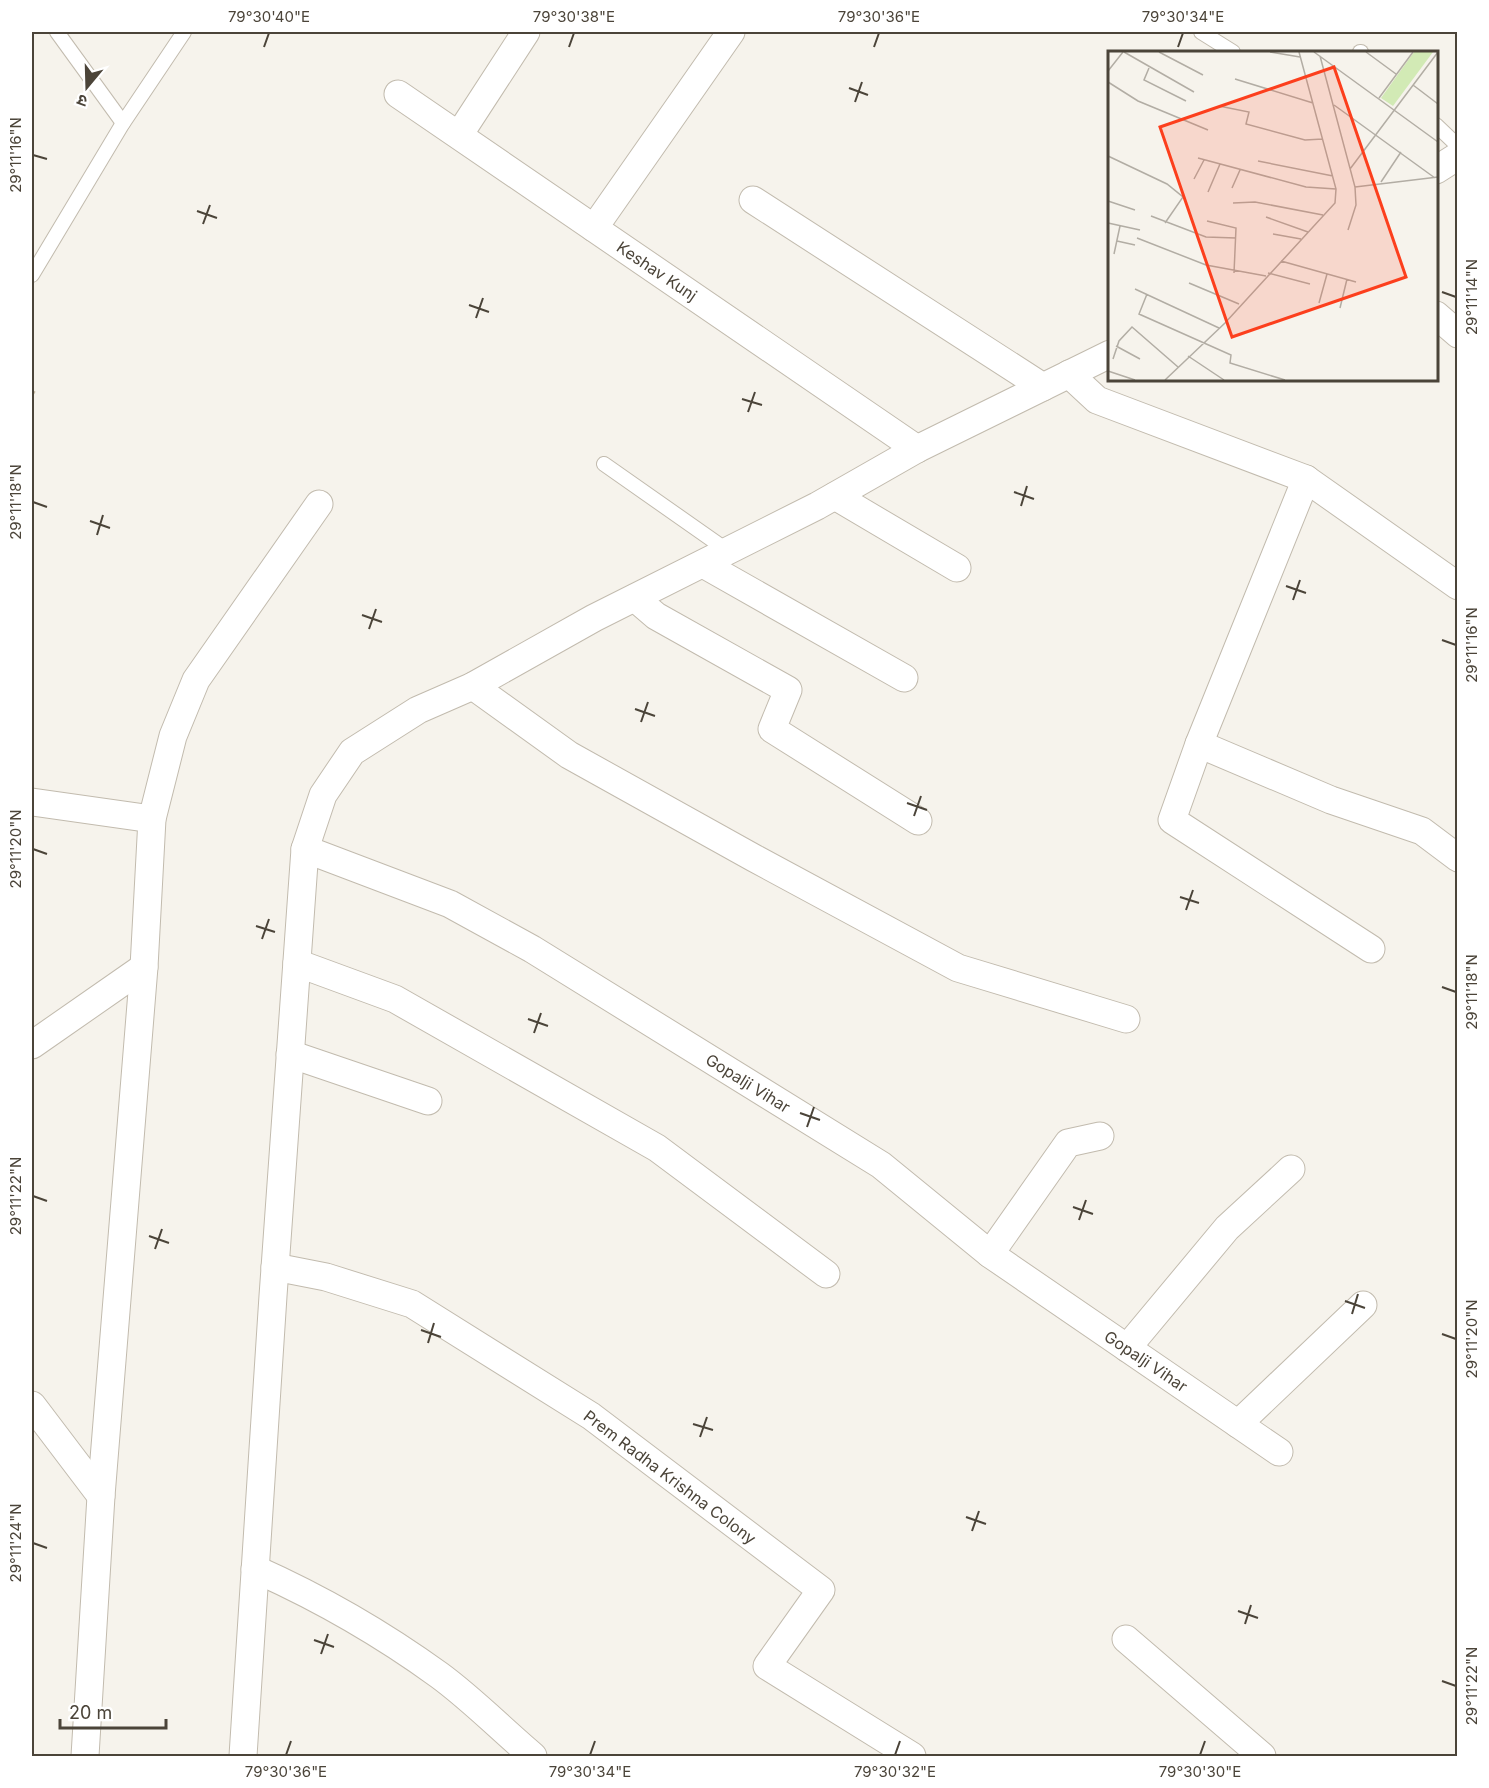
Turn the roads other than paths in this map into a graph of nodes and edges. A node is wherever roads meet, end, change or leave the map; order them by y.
1 (57, 32) edge
2 (184, 32) edge
3 (526, 32) edge
4 (731, 32) edge
5 (1202, 32) edge
6 (1231, 51) edge
7 (398, 94) dead end
8 (123, 123) junction
9 (1438, 126) edge
10 (459, 135) junction
11 (1458, 146) edge
12 (1458, 156) edge
13 (1438, 169) edge
14 (753, 200) dead end
15 (594, 228) junction
16 (32, 275) edge
17 (1438, 316) edge
18 (1458, 334) edge
19 (1108, 355) edge
20 (1069, 374) junction
21 (1043, 387) junction
22 (917, 449) junction
23 (604, 464) dead end
24 (1306, 479) junction
25 (836, 496) junction
26 (320, 504) dead end
27 (728, 551) junction
28 (703, 564) junction
29 (957, 568) dead end
30 (1458, 586) edge
31 (635, 598) junction
32 (904, 678) dead end
33 (473, 686) junction
34 (1199, 744) junction
35 (32, 802) edge
36 (152, 819) junction
37 (918, 821) dead end
38 (305, 849) junction
39 (1458, 858) edge
40 (1371, 949) dead end
41 (297, 963) junction
42 (144, 967) junction
43 (1126, 1018) dead end
44 (32, 1045) edge
45 (290, 1054) junction
46 (428, 1101) dead end
47 (1100, 1136) dead end
48 (1291, 1169) dead end
49 (990, 1254) junction
50 (275, 1267) junction
51 (826, 1275) dead end
52 (1363, 1305) dead end
53 (1127, 1348) junction
54 (32, 1405) edge
55 (1238, 1424) junction
56 (1279, 1452) dead end
57 (101, 1496) junction
58 (255, 1569) junction
59 (1126, 1639) dead end
60 (85, 1756) edge
61 (243, 1756) edge
62 (533, 1756) edge
63 (912, 1756) edge
64 (1262, 1756) edge

1 - 8 lane
2 - 8 lane
3 - 10 street
4 - 15 street
5 - 6 lane
7 - 10 street, Keshav Kunj
8 - 16 lane
9 - 11 lane
10 - 15 street, Keshav Kunj
12 - 13 street
14 - 21 street
15 - 22 street, Keshav Kunj
17 - 18 street
19 - 20 street
20 - 21 street
20 - 24 street
21 - 22 street
22 - 25 street
23 - 27 lane
24 - 30 street
24 - 34 street
25 - 27 street
25 - 29 street
26 - 36 street
27 - 28 street
28 - 31 street
28 - 32 street
31 - 33 street
31 - 37 street
33 - 38 street
33 - 43 street
34 - 39 street
34 - 40 street
35 - 36 street
36 - 42 street
38 - 41 street
38 - 49 street, Gopalji Vihar
41 - 45 street
41 - 51 street
42 - 44 street
42 - 57 street
45 - 46 street
45 - 50 street
47 - 49 street
48 - 53 street
49 - 53 street, Gopalji Vihar
50 - 58 street
50 - 63 street, Prem Radha Krishna Colony
52 - 55 street
53 - 55 street, Gopalji Vihar
54 - 57 street
55 - 56 street, Gopalji Vihar
57 - 60 street
58 - 61 street
58 - 62 street
59 - 64 street

